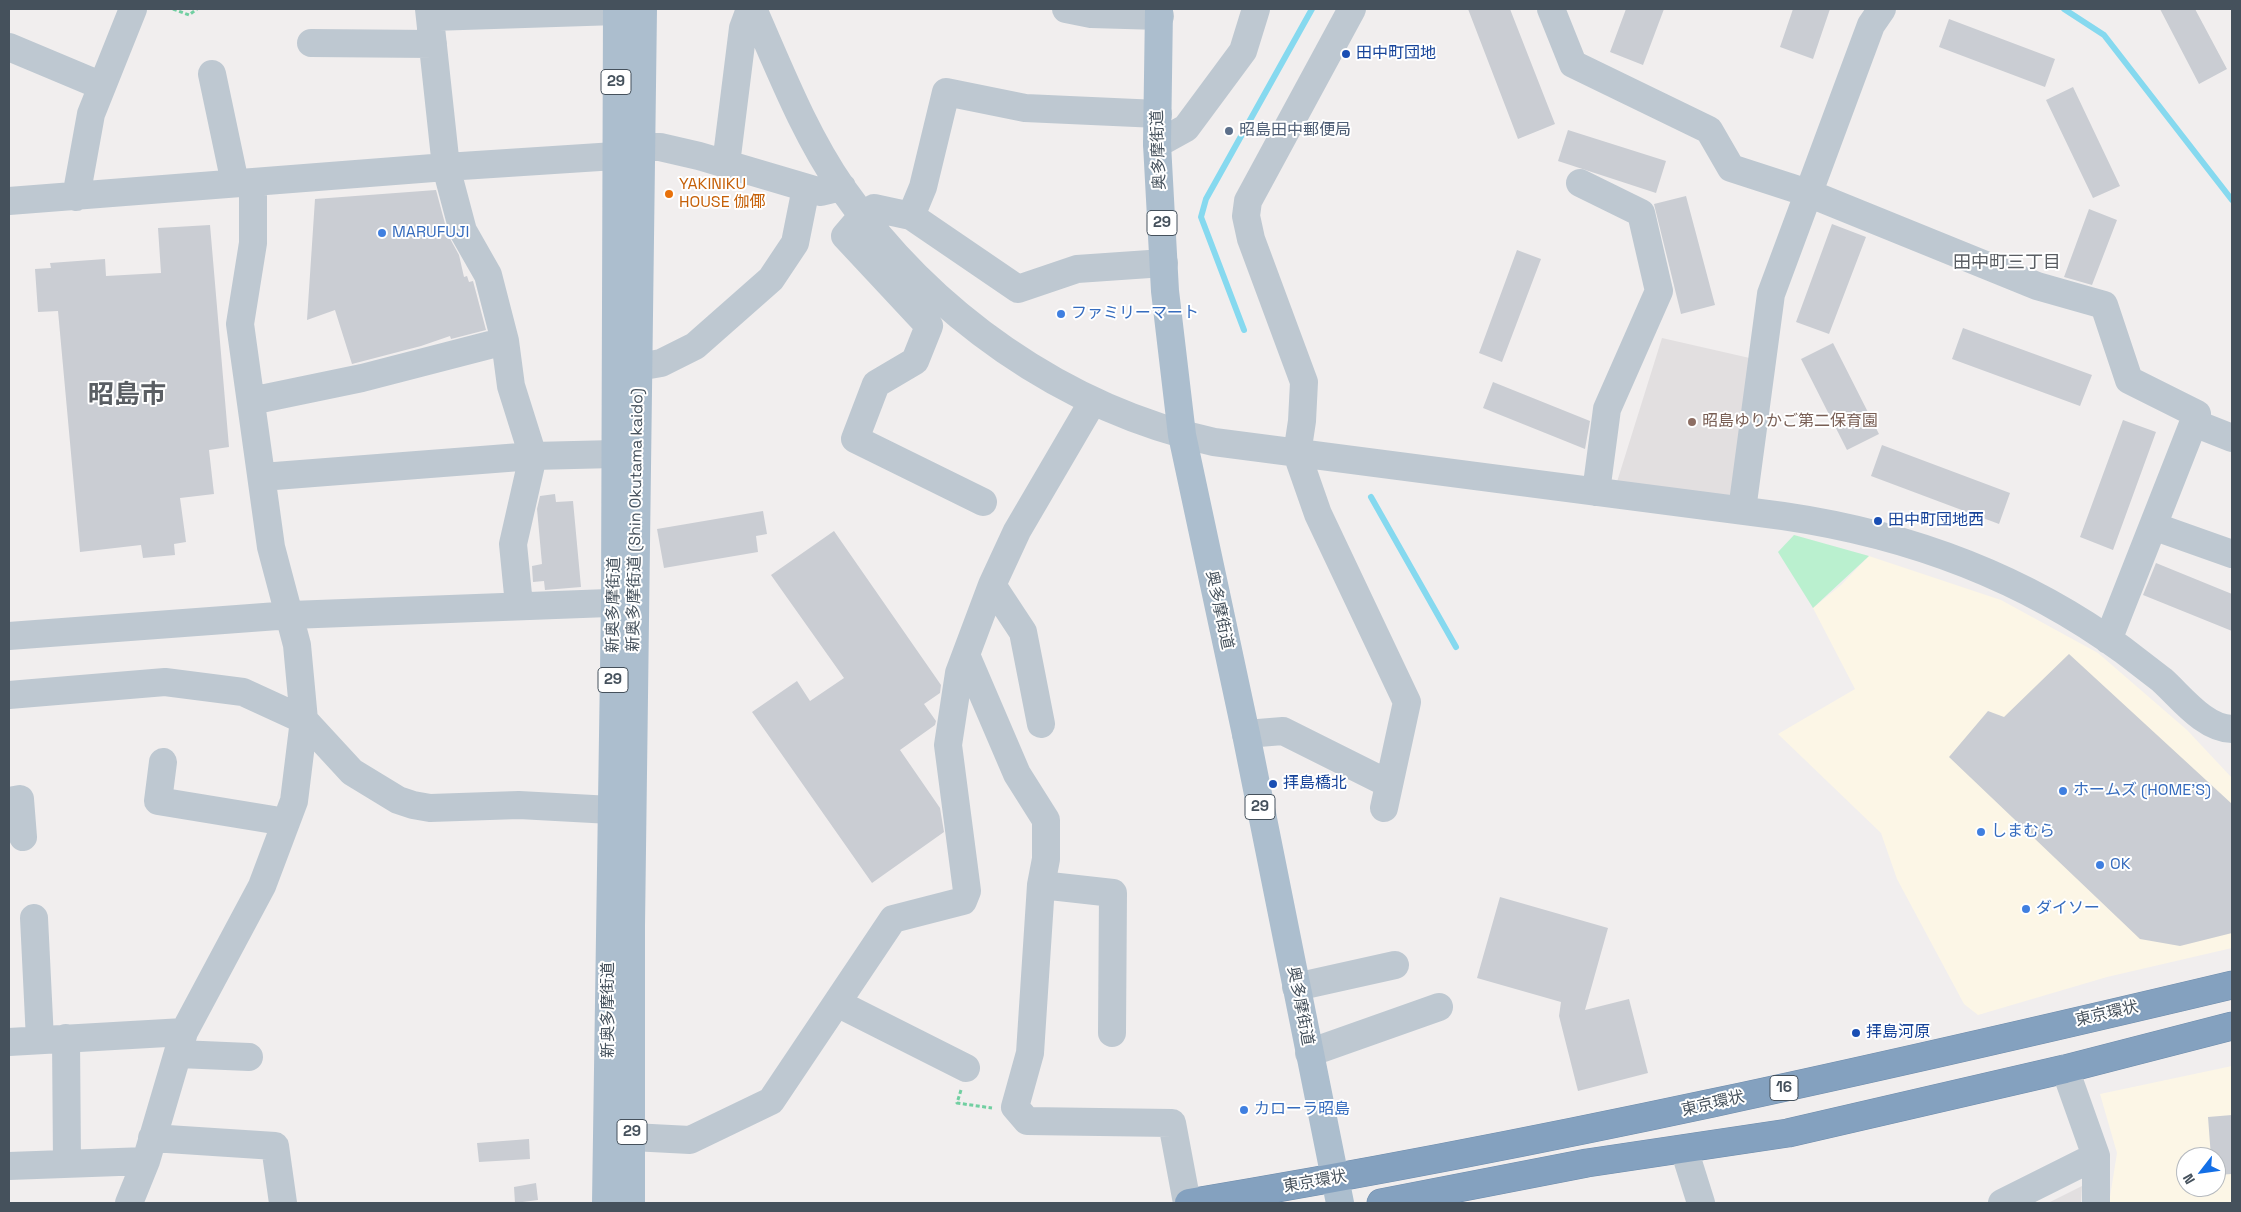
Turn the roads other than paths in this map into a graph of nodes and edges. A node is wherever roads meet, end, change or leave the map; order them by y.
1 (133, 9) edge
2 (752, 9) edge
3 (1066, 9) edge
4 (1256, 9) edge
5 (1352, 9) edge
6 (1551, 9) edge
7 (1882, 9) edge
8 (626, 10) edge
9 (1160, 12) edge
10 (431, 23) edge
11 (312, 43) dead end
12 (9, 47) edge
13 (212, 74) dead end
14 (102, 86) junction
15 (1158, 114) junction
16 (1158, 144) junction
17 (627, 151) junction
18 (726, 164) junction
19 (446, 166) junction
20 (244, 182) junction
21 (1580, 183) dead end
22 (842, 187) junction
23 (806, 188) junction
24 (1808, 193) junction
25 (76, 197) junction
26 (9, 201) edge
27 (863, 215) junction
28 (911, 216) junction
29 (1164, 263) junction
30 (504, 341) junction
31 (638, 367) junction
32 (251, 401) junction
33 (1094, 401) junction
34 (2194, 423) junction
35 (1182, 435) junction
36 (2232, 438) edge
37 (615, 454) junction
38 (1297, 454) junction
39 (533, 456) junction
40 (262, 477) junction
41 (1596, 492) junction
42 (982, 502) dead end
43 (1742, 510) junction
44 (2153, 526) junction
45 (2232, 554) edge
46 (992, 585) junction
47 (625, 602) junction
48 (519, 605) junction
49 (291, 615) junction
50 (9, 636) edge
51 (2108, 640) junction
52 (966, 655) junction
53 (9, 695) edge
54 (304, 720) junction
55 (1041, 724) dead end
56 (2232, 729) edge
57 (1246, 734) junction
58 (163, 762) dead end
59 (9, 801) edge
60 (611, 810) junction
61 (286, 822) junction
62 (23, 837) dead end
63 (1041, 885) junction
64 (34, 918) dead end
65 (1395, 966) dead end
66 (2232, 985) edge
67 (1296, 987) junction
68 (837, 1003) junction
69 (1439, 1007) dead end
70 (2232, 1026) edge
71 (1112, 1033) dead end
72 (66, 1038) junction
73 (40, 1040) junction
74 (9, 1042) edge
75 (182, 1043) junction
76 (1309, 1054) junction
77 (249, 1057) dead end
78 (631, 1061) joint
79 (966, 1068) road end
80 (2065, 1069) junction
81 (632, 1137) junction
82 (1684, 1149) junction
83 (149, 1150) junction
84 (2096, 1156) junction
85 (67, 1164) junction
86 (9, 1166) edge
87 (1337, 1191) edge
88 (130, 1203) edge
89 (283, 1203) edge
90 (606, 1203) edge
91 (631, 1203) edge
92 (1188, 1203) edge
93 (1382, 1203) edge
94 (1701, 1203) edge
95 (2002, 1203) edge
96 (2096, 1203) edge

1 - 14 street
2 - 18 street
2 - 22 street
3 - 9 street
4 - 16 street
5 - 38 street
6 - 24 street
7 - 24 street
8 - 10 street
8 - 17 main road, 新奥多摩街道 (Shin Okutama kaido) / 29
9 - 15 main road, 奥多摩街道 / 29
10 - 11 street
10 - 19 street
12 - 14 street
13 - 20 street
14 - 25 street
15 - 16 main road, 奥多摩街道 / 29
15 - 28 street
16 - 29 main road, 奥多摩街道 / 29
17 - 18 street
17 - 19 street
17 - 31 main road, 新奥多摩街道 (Shin Okutama kaido) / 29
17 - 37 main road, 新奥多摩街道 / 29
18 - 23 street
19 - 20 street
19 - 30 street
20 - 25 street
20 - 32 street
21 - 41 street
22 - 23 street
22 - 27 street
23 - 31 street
24 - 34 street
24 - 43 street
25 - 26 street
27 - 28 street
27 - 33 street
27 - 42 street
28 - 29 street
29 - 35 main road, 奥多摩街道 / 29
30 - 32 street
30 - 39 street
31 - 47 main road, 新奥多摩街道 (Shin Okutama kaido) / 29
32 - 40 street
33 - 35 street
33 - 46 street
34 - 36 street
34 - 44 street
35 - 38 street
35 - 57 main road, 奥多摩街道 / 29
37 - 39 street
37 - 47 main road, 新奥多摩街道 / 29
38 - 41 street
38 - 57 street
39 - 40 street
39 - 48 street
40 - 49 street
41 - 43 street
43 - 51 street
44 - 45 street
44 - 51 street
46 - 52 street
46 - 55 street
47 - 48 street
47 - 60 main road, 新奥多摩街道 / 29
47 - 78 main road, 新奥多摩街道 (Shin Okutama kaido) / 29
48 - 49 street
49 - 50 street
49 - 54 street
51 - 56 street
52 - 63 street
52 - 68 street
53 - 54 street
54 - 60 street
54 - 61 street
57 - 67 main road, 奥多摩街道 / 29
58 - 61 street
59 - 62 street
60 - 90 main road, 新奥多摩街道 / 29
61 - 75 street
63 - 71 street
63 - 92 street
64 - 73 street
65 - 67 street
66 - 87 highway, 東京環状 / 16
67 - 76 main road, 奥多摩街道 / 29
68 - 79 street
68 - 81 street
69 - 76 street
70 - 80 highway
72 - 73 street
72 - 75 street
72 - 85 street
73 - 74 street
75 - 77 street
75 - 83 street
76 - 87 main road, 奥多摩街道 / 29
78 - 81 main road, 新奥多摩街道 / 29
80 - 82 highway
80 - 84 street
81 - 91 main road, 新奥多摩街道 / 29
82 - 93 highway
82 - 94 street
83 - 85 street
83 - 88 street
83 - 89 street
84 - 95 street
84 - 96 street
85 - 86 street
87 - 92 highway, 東京環状 / 16

